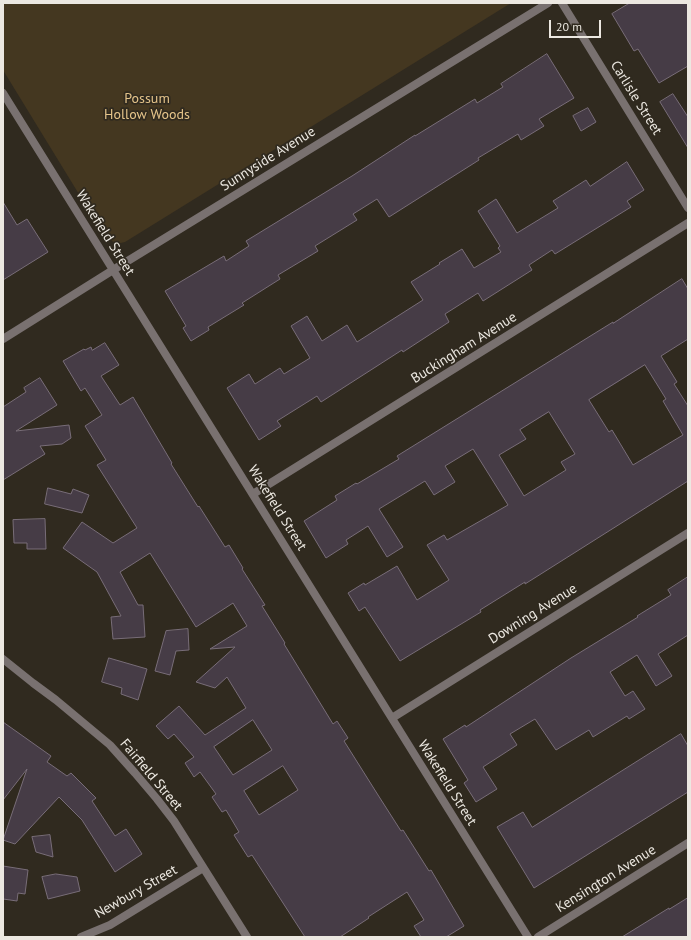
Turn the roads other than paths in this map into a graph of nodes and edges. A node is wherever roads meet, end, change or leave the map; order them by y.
1 (548, 3) edge
2 (562, 3) edge
3 (3, 93) edge
4 (688, 208) edge
5 (688, 223) edge
6 (113, 270) junction
7 (3, 339) edge
8 (253, 494) junction
9 (688, 533) edge
10 (3, 659) edge
11 (392, 718) junction
12 (688, 843) edge
13 (203, 868) junction
14 (81, 937) edge
15 (247, 937) edge
16 (528, 937) edge
17 (538, 937) edge

1 - 6 street, Sunnyside Avenue
2 - 4 street, Carlisle Street
3 - 6 street, Wakefield Street
5 - 8 street, Buckingham Avenue
6 - 7 street, Sunnyside Avenue
6 - 8 street, Wakefield Street
8 - 11 street, Wakefield Street
9 - 11 street, Downing Avenue
10 - 13 street, Fairfield Street
11 - 16 street, Wakefield Street
12 - 17 street, Kensington Avenue
13 - 14 street, Newbury Street
13 - 15 street, Fairfield Street

